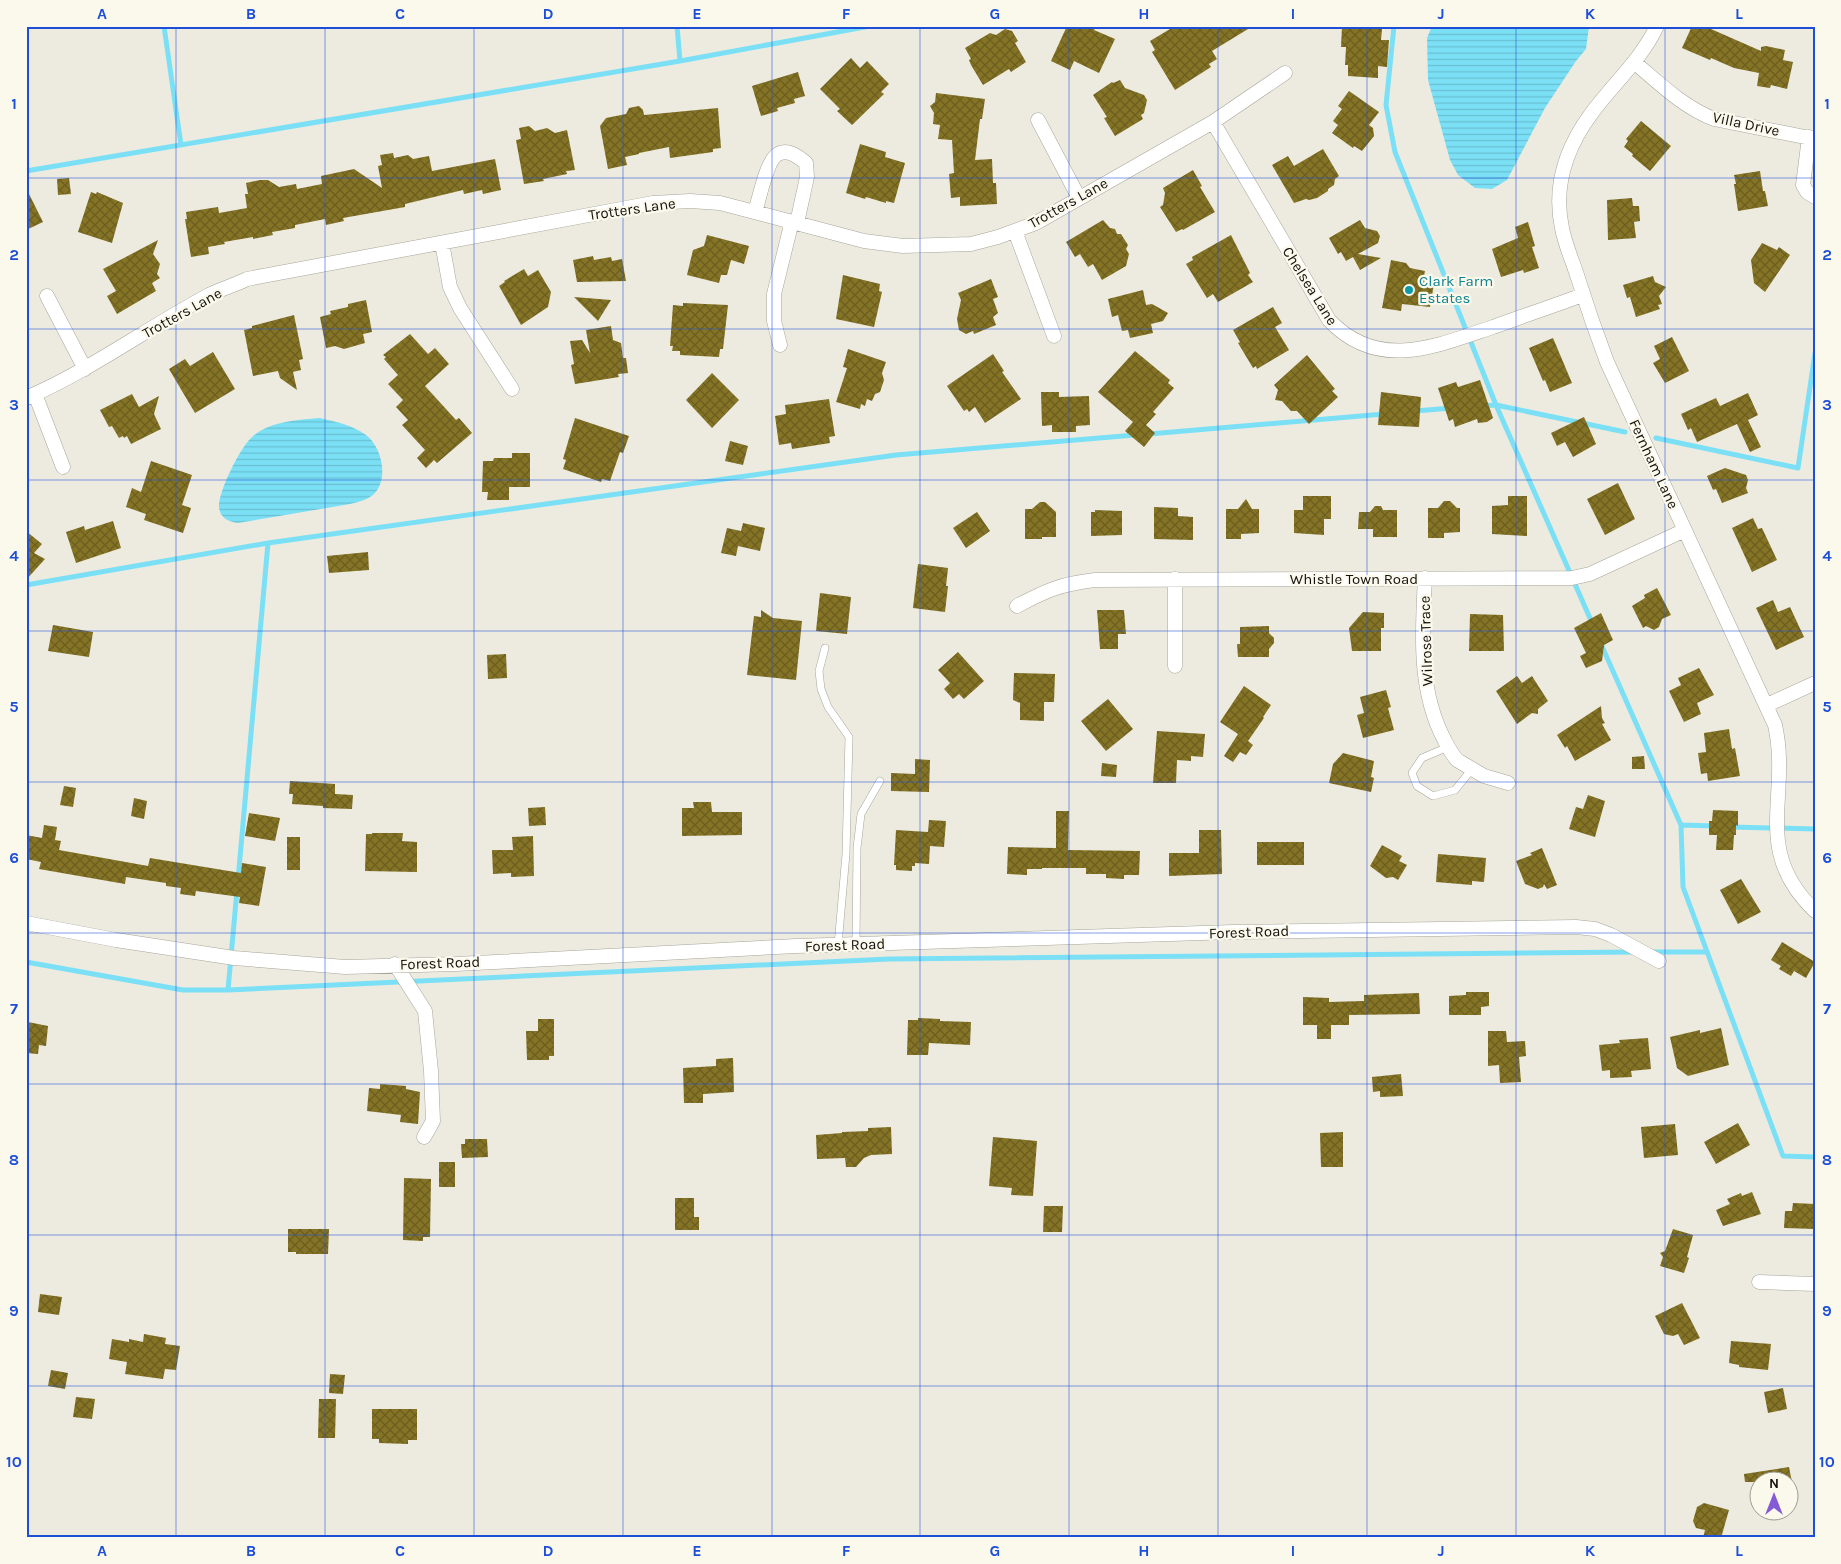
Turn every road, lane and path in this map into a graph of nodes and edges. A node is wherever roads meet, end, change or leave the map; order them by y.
1 (1657, 26) edge
2 (1634, 62) junction
3 (1285, 74) dead end
4 (1038, 120) dead end
5 (1213, 122) junction
6 (1812, 138) edge
7 (1815, 197) edge
8 (1079, 198) junction
9 (755, 212) junction
10 (794, 222) junction
11 (1015, 231) junction
12 (442, 242) junction
13 (1583, 295) junction
14 (47, 296) dead end
15 (1054, 336) dead end
16 (780, 345) dead end
17 (85, 369) junction
18 (512, 389) dead end
19 (31, 396) edge
20 (62, 467) dead end
21 (1685, 530) junction
22 (1425, 578) junction
23 (1175, 579) junction
24 (1017, 606) dead end
25 (825, 648) dead end
26 (1175, 666) dead end
27 (1815, 683) edge
28 (1767, 705) junction
29 (1448, 747) junction
30 (1472, 769) junction
31 (880, 781) dead end
32 (1508, 782) dead end
33 (1815, 911) edge
34 (26, 923) edge
35 (838, 945) junction
36 (856, 945) junction
37 (1659, 961) dead end
38 (395, 964) junction
39 (424, 1137) dead end
40 (1759, 1282) dead end
41 (1815, 1284) edge

1 - 2 street, Fernham Lane
2 - 6 street, Villa Drive
2 - 13 street, Fernham Lane
3 - 5 street, Trotters Lane
4 - 8 street
5 - 8 street, Trotters Lane
5 - 13 street, Chelsea Lane
6 - 7 street
8 - 11 street, Trotters Lane
9 - 10 street, Trotters Lane
9 - 10 street
9 - 12 street, Trotters Lane
10 - 11 street, Trotters Lane
10 - 16 street
11 - 15 street
12 - 17 street, Trotters Lane
12 - 18 street
13 - 21 street, Fernham Lane
14 - 17 street
17 - 19 street, Trotters Lane
19 - 20 street
21 - 22 street, Whistle Town Road
21 - 28 street, Fernham Lane
22 - 23 street, Whistle Town Road
22 - 29 street, Wilrose Trace
23 - 24 street, Whistle Town Road
23 - 26 street
25 - 35 lane
27 - 28 street
28 - 33 street, Fernham Lane
29 - 30 street, Wilrose Trace
29 - 30 lane
30 - 32 street, Wilrose Trace
31 - 36 lane
34 - 38 street, Forest Road
35 - 36 street, Forest Road
35 - 38 street, Forest Road
36 - 37 street, Forest Road
38 - 39 street
40 - 41 street

